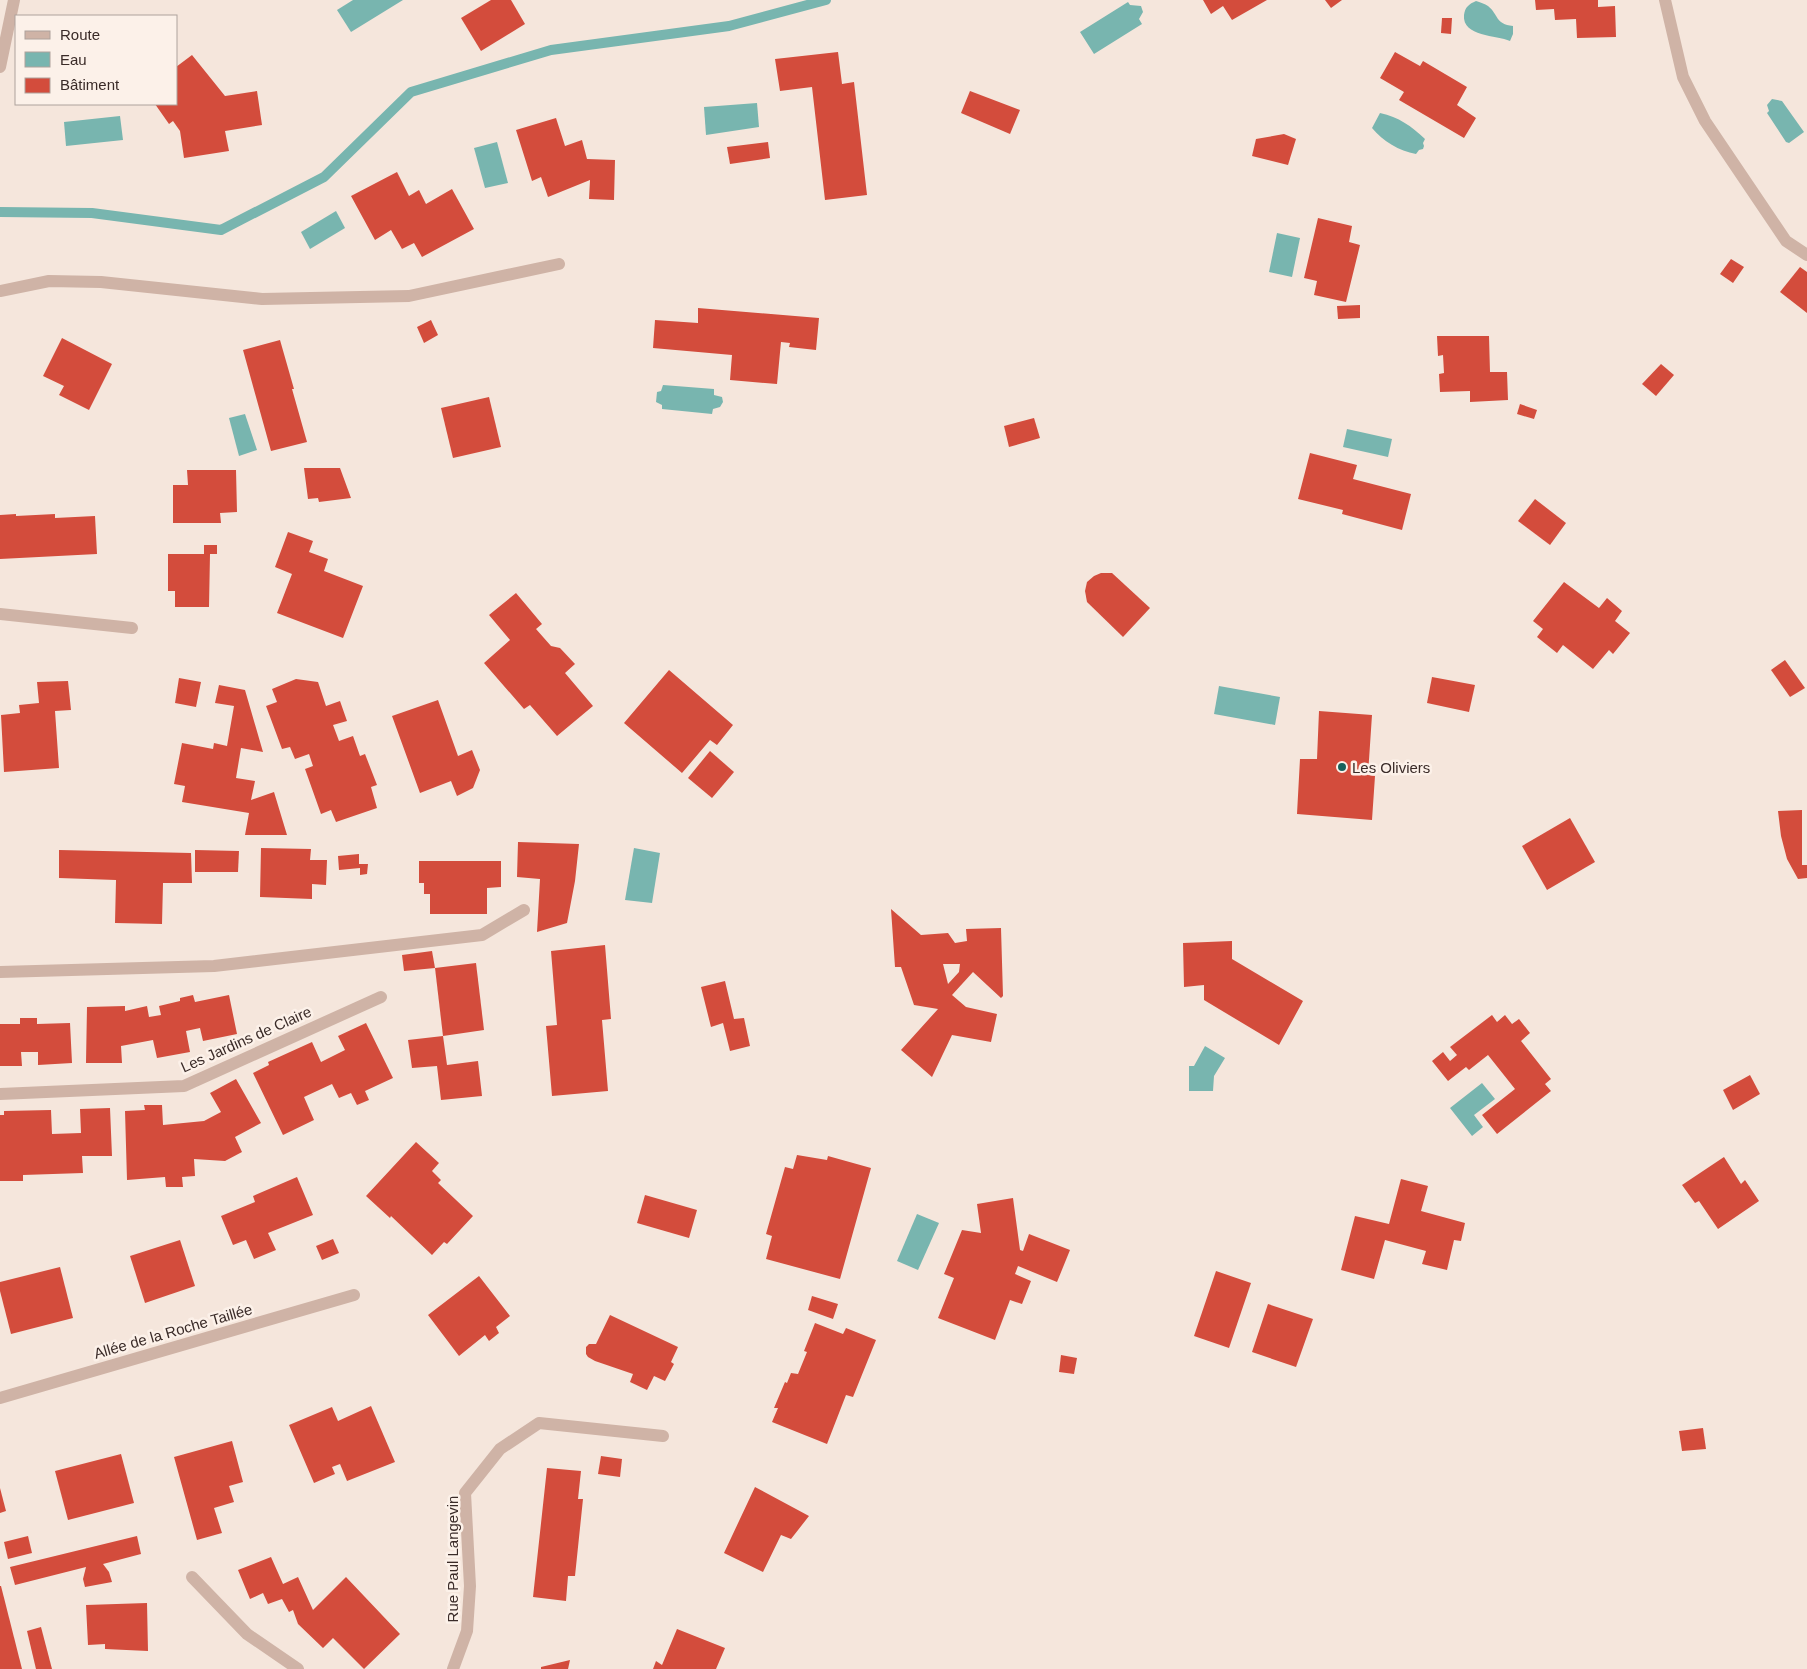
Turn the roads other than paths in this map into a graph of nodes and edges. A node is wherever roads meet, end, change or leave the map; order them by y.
1 (14, 0) edge
2 (1665, 0) edge
3 (0, 67) edge
4 (1807, 255) edge
5 (559, 264) dead end
6 (0, 291) edge
7 (0, 614) edge
8 (132, 628) dead end
9 (524, 910) dead end
10 (0, 972) edge
11 (381, 997) dead end
12 (0, 1094) edge
13 (354, 1295) dead end
14 (0, 1398) edge
15 (663, 1436) dead end
16 (192, 1577) dead end
17 (298, 1669) edge
18 (453, 1669) edge

1 - 3 street
2 - 4 street
5 - 6 street
7 - 8 street
9 - 10 street
11 - 12 street, Les Jardins de Claire
13 - 14 street, Allée de la Roche Taillée
15 - 18 street, Rue Paul Langevin
16 - 17 street

